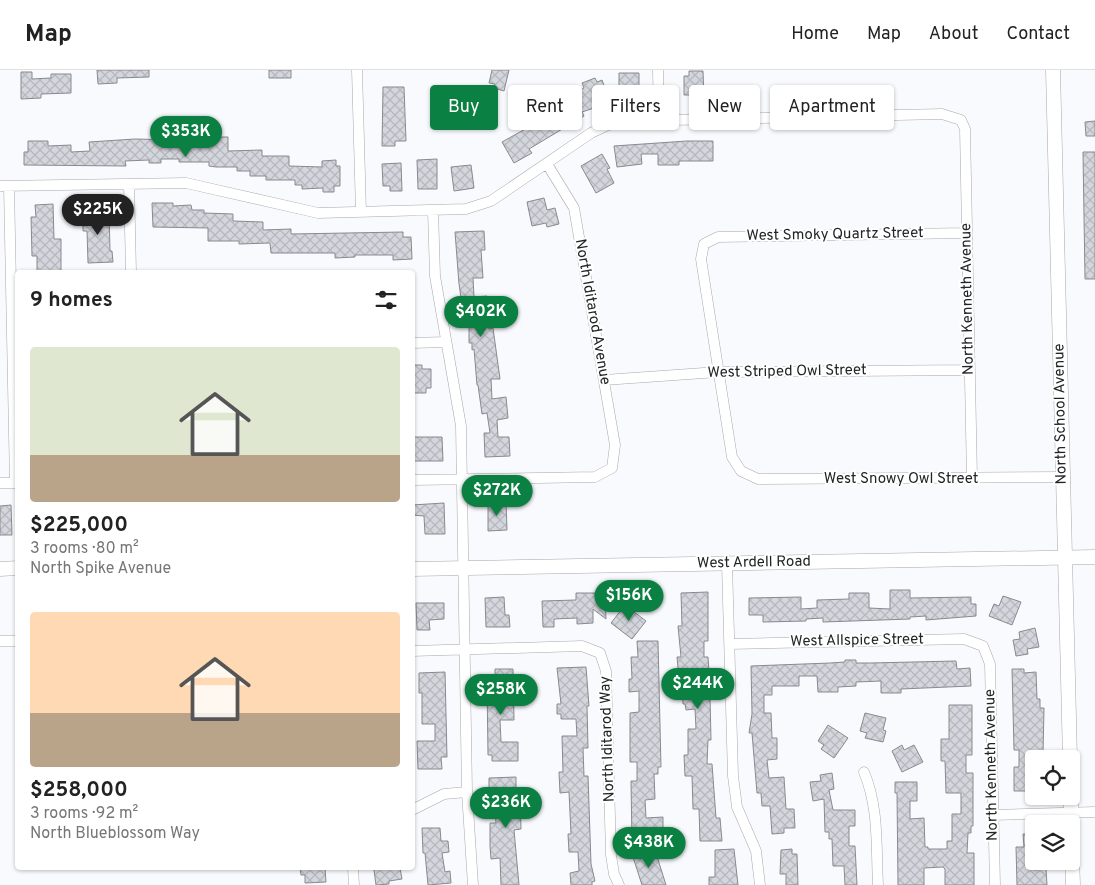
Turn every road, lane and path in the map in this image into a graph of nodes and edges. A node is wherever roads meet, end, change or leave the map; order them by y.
1 (357, 70) edge
2 (658, 70) edge
3 (1053, 70) edge
4 (658, 85) edge
5 (679, 120) edge
6 (597, 130) edge
7 (547, 164) junction
8 (129, 184) junction
9 (4, 186) edge
10 (433, 210) junction
11 (361, 212) junction
12 (967, 233) junction
13 (131, 270) edge
14 (445, 342) junction
15 (415, 343) edge
16 (970, 370) junction
17 (718, 372) junction
18 (604, 380) junction
19 (15, 458) edge
20 (1063, 477) junction
21 (972, 478) junction
22 (462, 479) junction
23 (415, 480) edge
24 (0, 483) edge
25 (15, 483) edge
26 (1065, 557) junction
27 (1095, 557) edge
28 (728, 564) junction
29 (15, 568) edge
30 (464, 568) junction
31 (0, 569) edge
32 (415, 569) edge
33 (0, 641) edge
34 (15, 641) edge
35 (730, 644) junction
36 (983, 646) joint
37 (466, 649) junction
38 (415, 652) edge
39 (1070, 750) edge
40 (864, 772) dead end
41 (467, 792) junction
42 (415, 808) edge
43 (1095, 812) edge
44 (994, 815) junction
45 (1025, 816) edge
46 (1080, 816) edge
47 (352, 870) edge
48 (1072, 870) edge
49 (354, 885) edge
50 (473, 885) edge
51 (619, 885) edge
52 (760, 885) edge
53 (878, 885) edge
54 (995, 885) edge
55 (1073, 885) edge

1 - 11 street
2 - 4 street
3 - 20 street, North School Avenue
5 - 12 street, North Kenneth Avenue
6 - 7 street
7 - 10 street
7 - 18 street, North Iditarod Avenue
8 - 9 street
8 - 11 street
8 - 13 street
9 - 19 street
10 - 11 street
10 - 14 street
12 - 16 street, North Kenneth Avenue
12 - 17 street, West Smoky Quartz Street
14 - 15 street
14 - 22 street
16 - 17 street, West Striped Owl Street
16 - 21 street, North Kenneth Avenue
17 - 18 street, West Striped Owl Street
17 - 21 street, West Snowy Owl Street
18 - 22 street, North Iditarod Avenue
20 - 21 street, West Snowy Owl Street
20 - 26 street, North School Avenue
22 - 23 street
22 - 30 street
24 - 25 street
26 - 27 street, West Ardell Road
26 - 28 street, West Ardell Road
26 - 39 street, North School Avenue
28 - 30 street, West Ardell Road
28 - 35 street
29 - 31 street
30 - 32 street, West Ardell Road
30 - 37 street
33 - 34 street
35 - 36 street, West Allspice Street
35 - 52 street
36 - 44 street, North Kenneth Avenue
37 - 38 street
37 - 41 street
37 - 51 street, North Iditarod Way
40 - 53 street
41 - 42 street
41 - 50 street
43 - 46 street
44 - 45 street
44 - 54 street, North Kenneth Avenue
47 - 49 street
48 - 55 street

